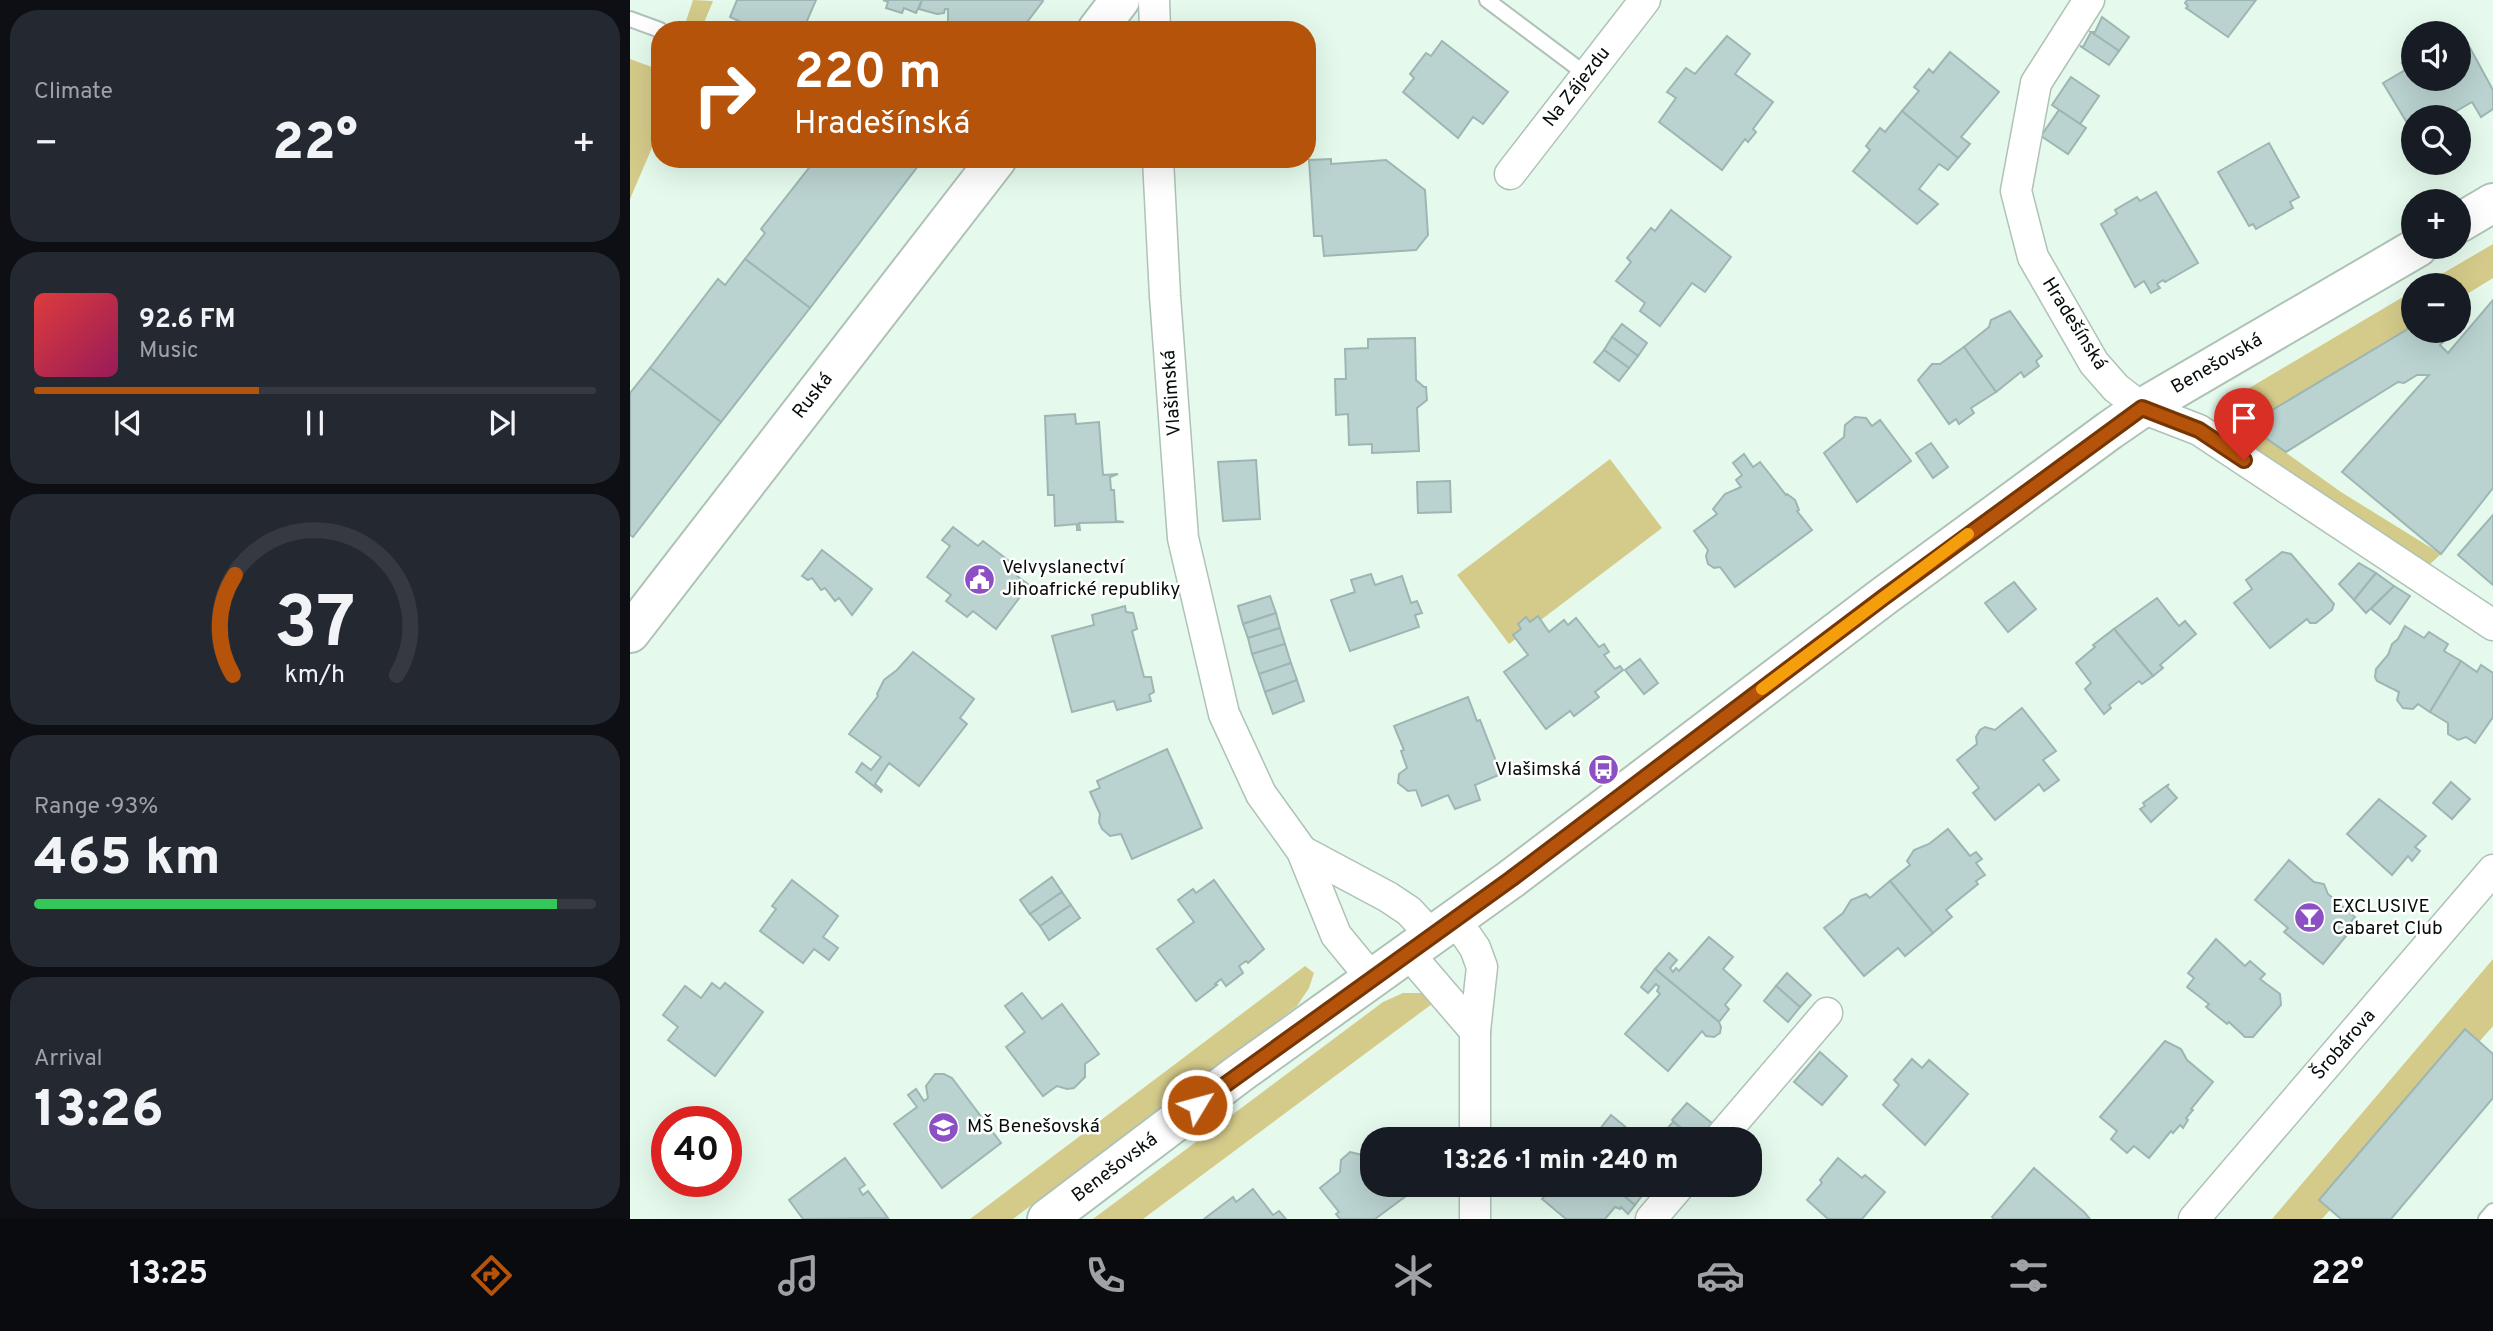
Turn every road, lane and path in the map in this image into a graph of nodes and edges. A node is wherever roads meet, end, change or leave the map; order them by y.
1 (1120, 0) edge
2 (1154, 0) edge
3 (1486, 0) edge
4 (1645, 0) edge
5 (2086, 1) edge
6 (630, 19) edge
7 (1104, 21) edge
8 (1155, 21) edge
9 (651, 27) edge
10 (1587, 75) junction
11 (990, 168) edge
12 (1157, 168) edge
13 (1510, 174) dead end
14 (2493, 203) edge
15 (2471, 216) edge
16 (2401, 257) edge
17 (2142, 408) junction
18 (2493, 625) edge
19 (630, 633) edge
20 (1301, 851) junction
21 (2493, 870) edge
22 (1432, 936) junction
23 (1373, 980) junction
24 (1827, 1013) dead end
25 (1475, 1031) junction
26 (1475, 1127) edge
27 (1729, 1127) edge
28 (1475, 1197) edge
29 (1670, 1197) edge
30 (2493, 1211) edge
31 (1047, 1219) edge
32 (1475, 1219) edge
33 (1651, 1219) edge
34 (2194, 1219) edge
35 (2486, 1219) edge

1 - 7 street
2 - 8 street
3 - 10 lane
4 - 10 street, Na Zájezdu
5 - 17 street, Hradešínská
6 - 9 lane
10 - 13 street, Na Zájezdu
11 - 19 street, Ruská
12 - 20 street, Vlašimská
14 - 15 street
16 - 17 street, Benešovská
17 - 18 street, Hradešínská
17 - 22 street, Benešovská
20 - 22 street, Vlašimská
20 - 23 street, Vlašimská
21 - 34 street, Šrobárova
22 - 23 street, Benešovská
22 - 25 street, Vlašimská
22 - 25 street, Vlašimská
23 - 31 street, Benešovská
24 - 27 street
25 - 26 street, Vlašimská
28 - 32 street
29 - 33 street
30 - 35 lane

